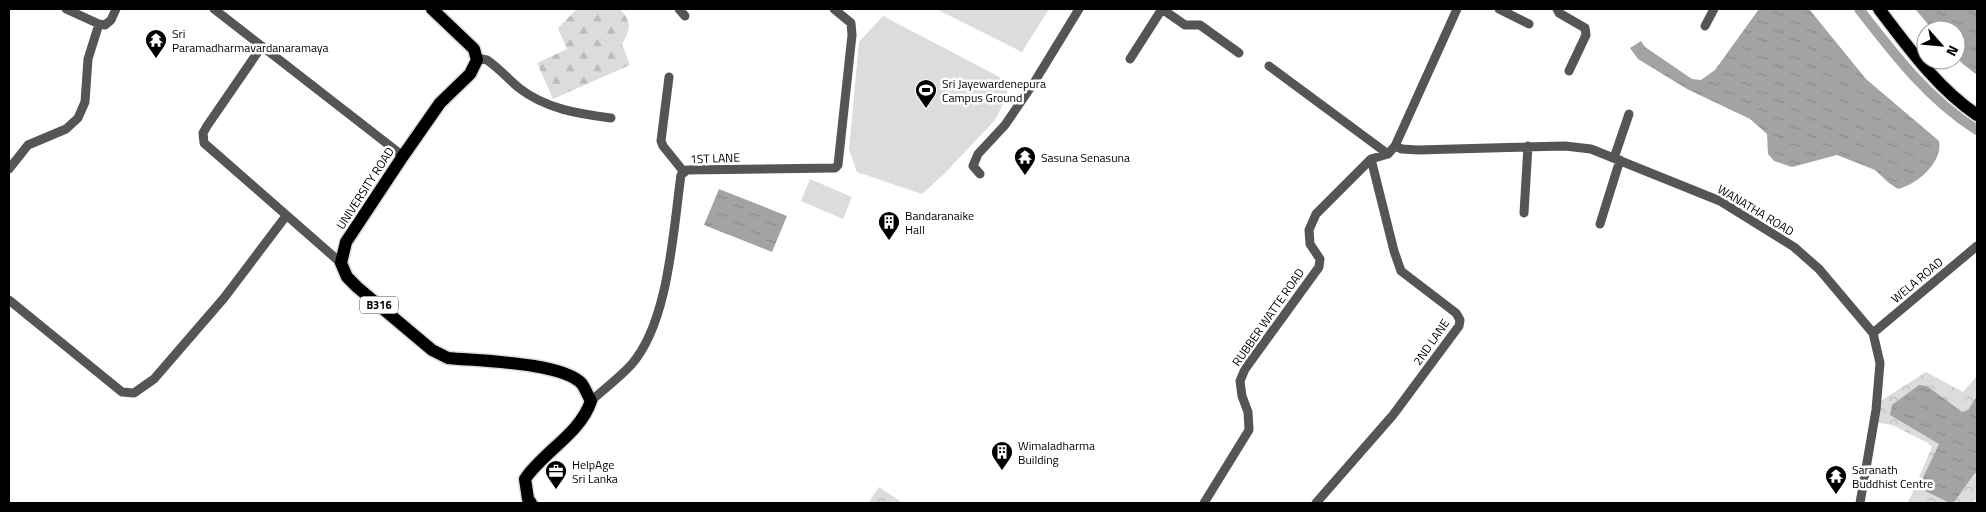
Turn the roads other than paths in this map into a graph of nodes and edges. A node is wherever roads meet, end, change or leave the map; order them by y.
1 (66, 9) edge
2 (116, 9) edge
3 (214, 9) edge
4 (432, 9) edge
5 (834, 9) edge
6 (1078, 9) edge
7 (1162, 9) edge
8 (1457, 9) edge
9 (1499, 9) edge
10 (1557, 9) edge
11 (1714, 9) edge
12 (1879, 9) edge
13 (99, 24) junction
14 (1529, 24) dead end
15 (1705, 26) dead end
16 (262, 46) junction
17 (1239, 53) dead end
18 (1130, 59) dead end
19 (476, 60) junction
20 (1269, 66) dead end
21 (1569, 71) dead end
22 (669, 77) dead end
23 (1629, 114) dead end
24 (1977, 115) edge
25 (611, 118) dead end
26 (1396, 146) junction
27 (1528, 146) junction
28 (1388, 154) junction
29 (402, 156) junction
30 (1372, 159) junction
31 (1617, 159) junction
32 (9, 169) edge
33 (684, 172) junction
34 (980, 174) dead end
35 (1524, 213) dead end
36 (286, 216) junction
37 (1600, 224) dead end
38 (1977, 246) edge
39 (341, 263) junction
40 (9, 300) edge
41 (1873, 333) junction
42 (591, 401) junction
43 (531, 503) edge
44 (1204, 503) edge
45 (1316, 503) edge
46 (1860, 503) edge

1 - 13 street
2 - 13 street
3 - 16 street
4 - 19 main road
5 - 33 street, 1ST LANE
6 - 34 street
7 - 17 street
7 - 18 street
8 - 26 street, RUBBER WATTE ROAD
9 - 14 street
10 - 21 street
11 - 15 street
12 - 24 main road
13 - 32 street
16 - 29 street
16 - 36 street
19 - 25 street
19 - 29 main road, UNIVERSITY ROAD
20 - 28 street
22 - 33 street
23 - 31 street
26 - 27 street, WANATHA ROAD
26 - 28 street, RUBBER WATTE ROAD
27 - 31 street, WANATHA ROAD
27 - 35 street
28 - 30 street, RUBBER WATTE ROAD
29 - 39 main road, UNIVERSITY ROAD
30 - 44 street, RUBBER WATTE ROAD
30 - 45 street, 2ND LANE
31 - 37 street
31 - 41 street, WANATHA ROAD
33 - 42 street, 1ST LANE
36 - 39 street
36 - 40 street
38 - 41 street, WELA ROAD
39 - 42 main road, B316
41 - 46 street, WANATHA ROAD
42 - 43 main road

